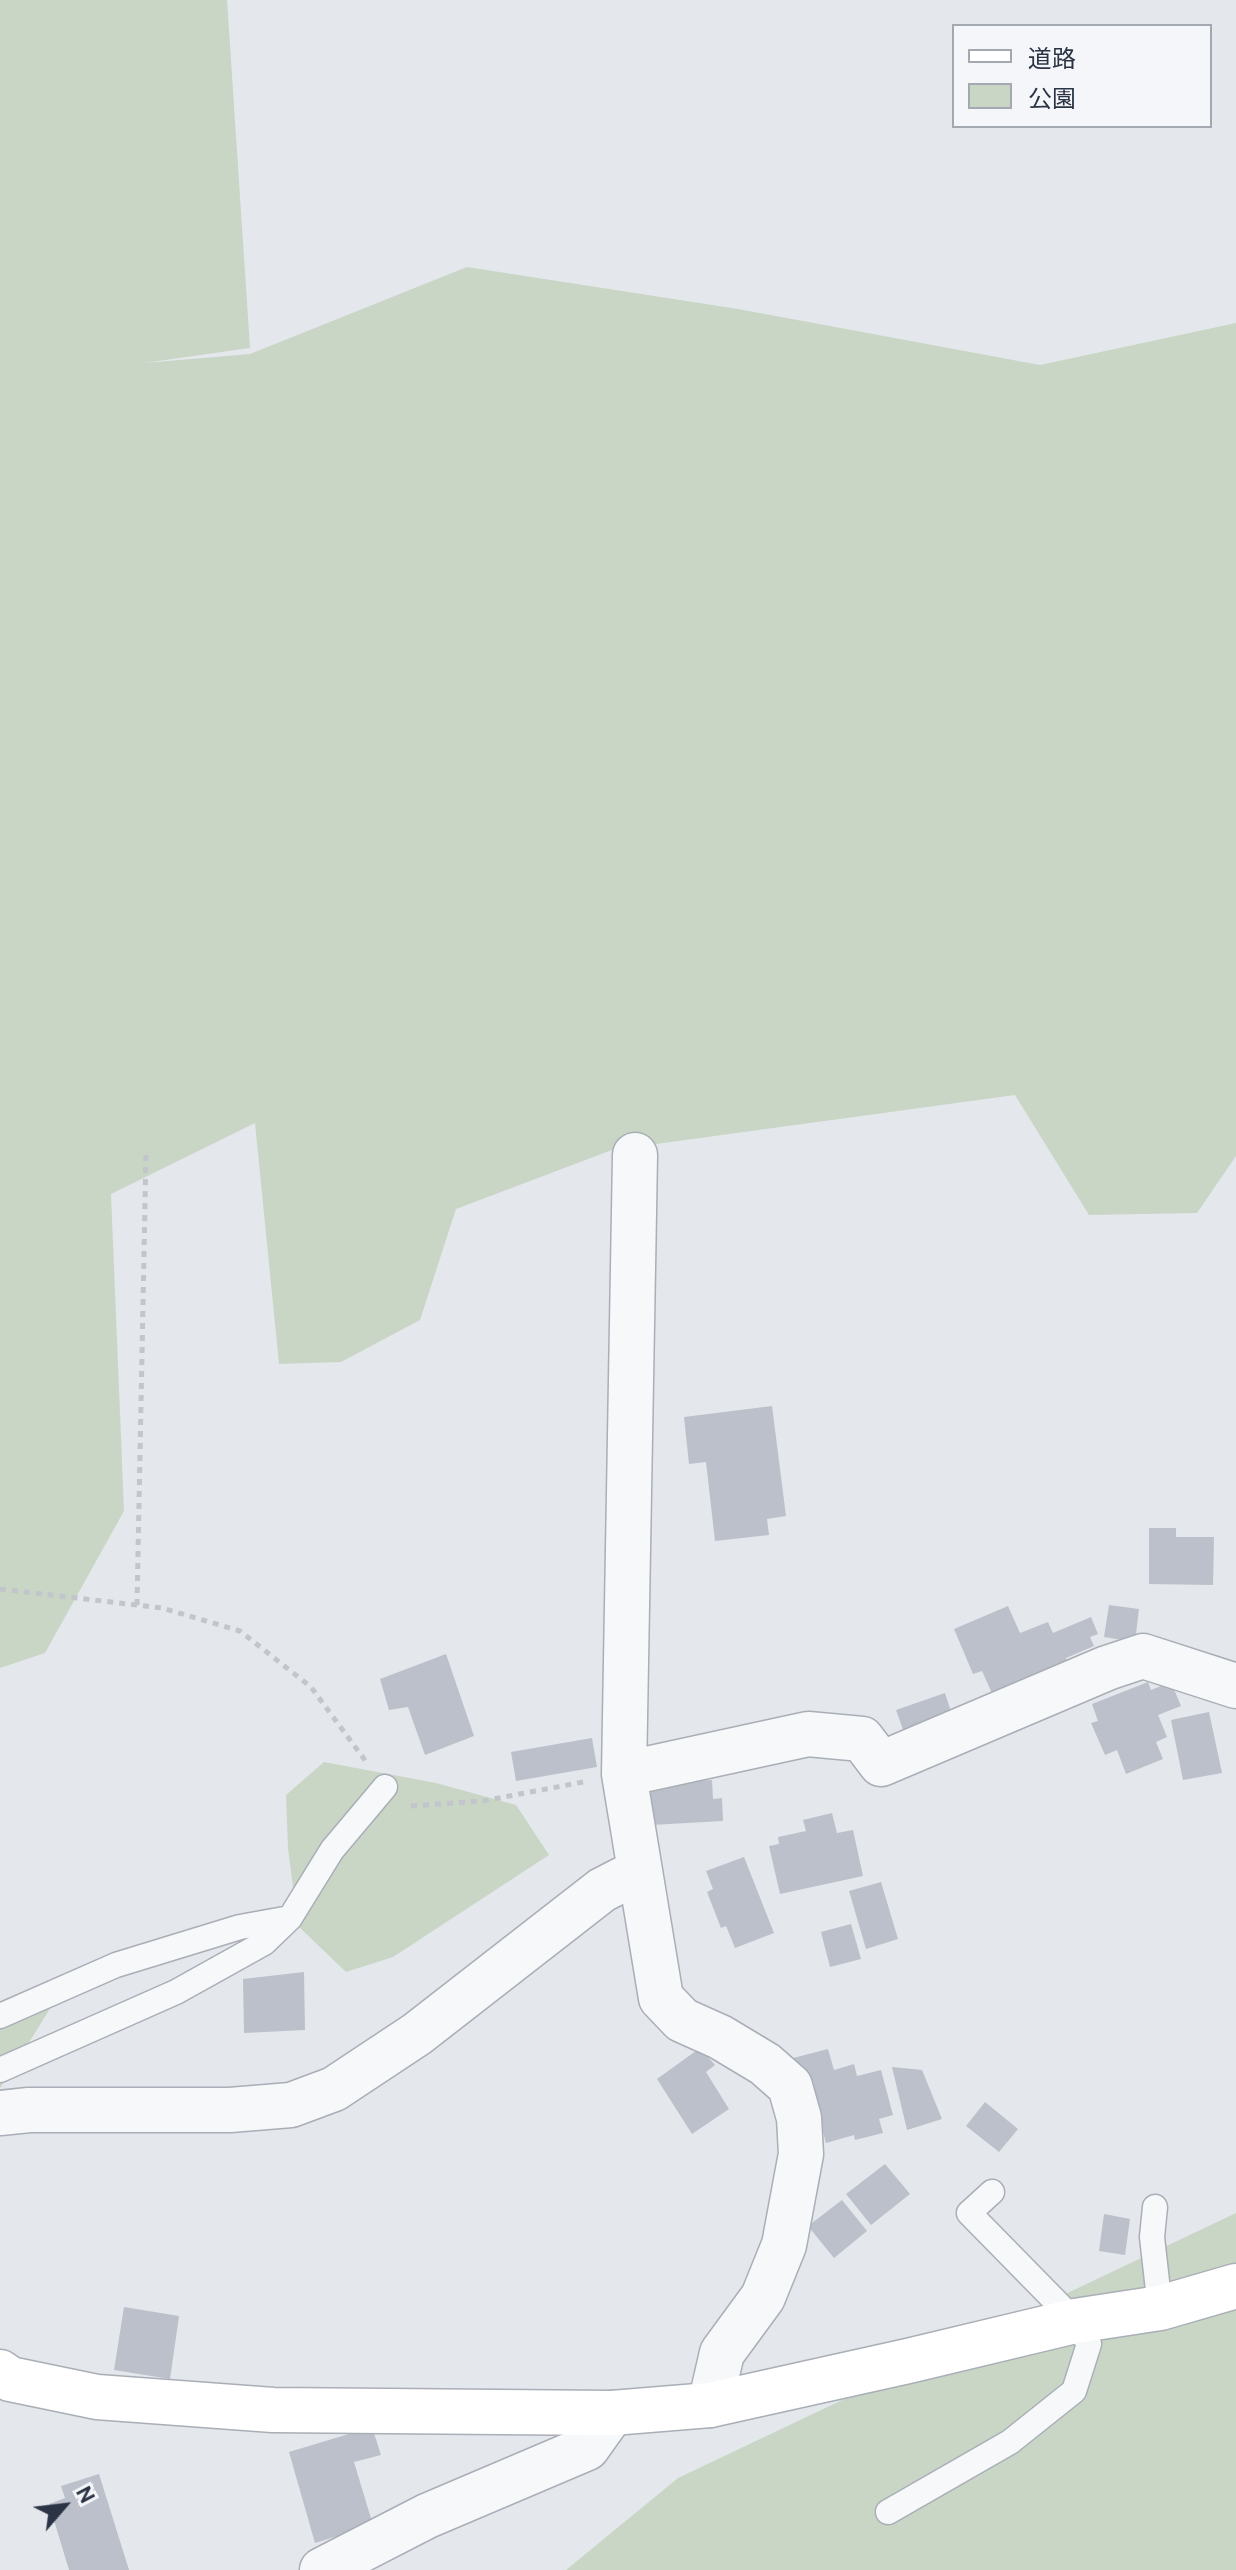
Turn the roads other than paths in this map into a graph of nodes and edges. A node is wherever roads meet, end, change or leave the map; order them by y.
1 (635, 1155) dead end
2 (1236, 1686) edge
3 (624, 1774) junction
4 (385, 1787) road end
5 (639, 1871) junction
6 (290, 1918) junction
7 (0, 2016) edge
8 (0, 2070) edge
9 (0, 2113) edge
10 (992, 2192) dead end
11 (1155, 2207) dead end
12 (1236, 2286) edge
13 (1160, 2308) junction
14 (1075, 2321) junction
15 (0, 2372) edge
16 (710, 2405) junction
17 (612, 2413) junction
18 (888, 2512) dead end
19 (322, 2570) edge

1 - 3 street
2 - 3 street
3 - 5 street
4 - 6 lane
5 - 9 street
5 - 16 street
6 - 7 lane
6 - 8 lane
10 - 14 lane
11 - 13 lane
12 - 13 street
13 - 14 street
14 - 16 street
14 - 18 lane
15 - 17 street
16 - 17 street
17 - 19 street

